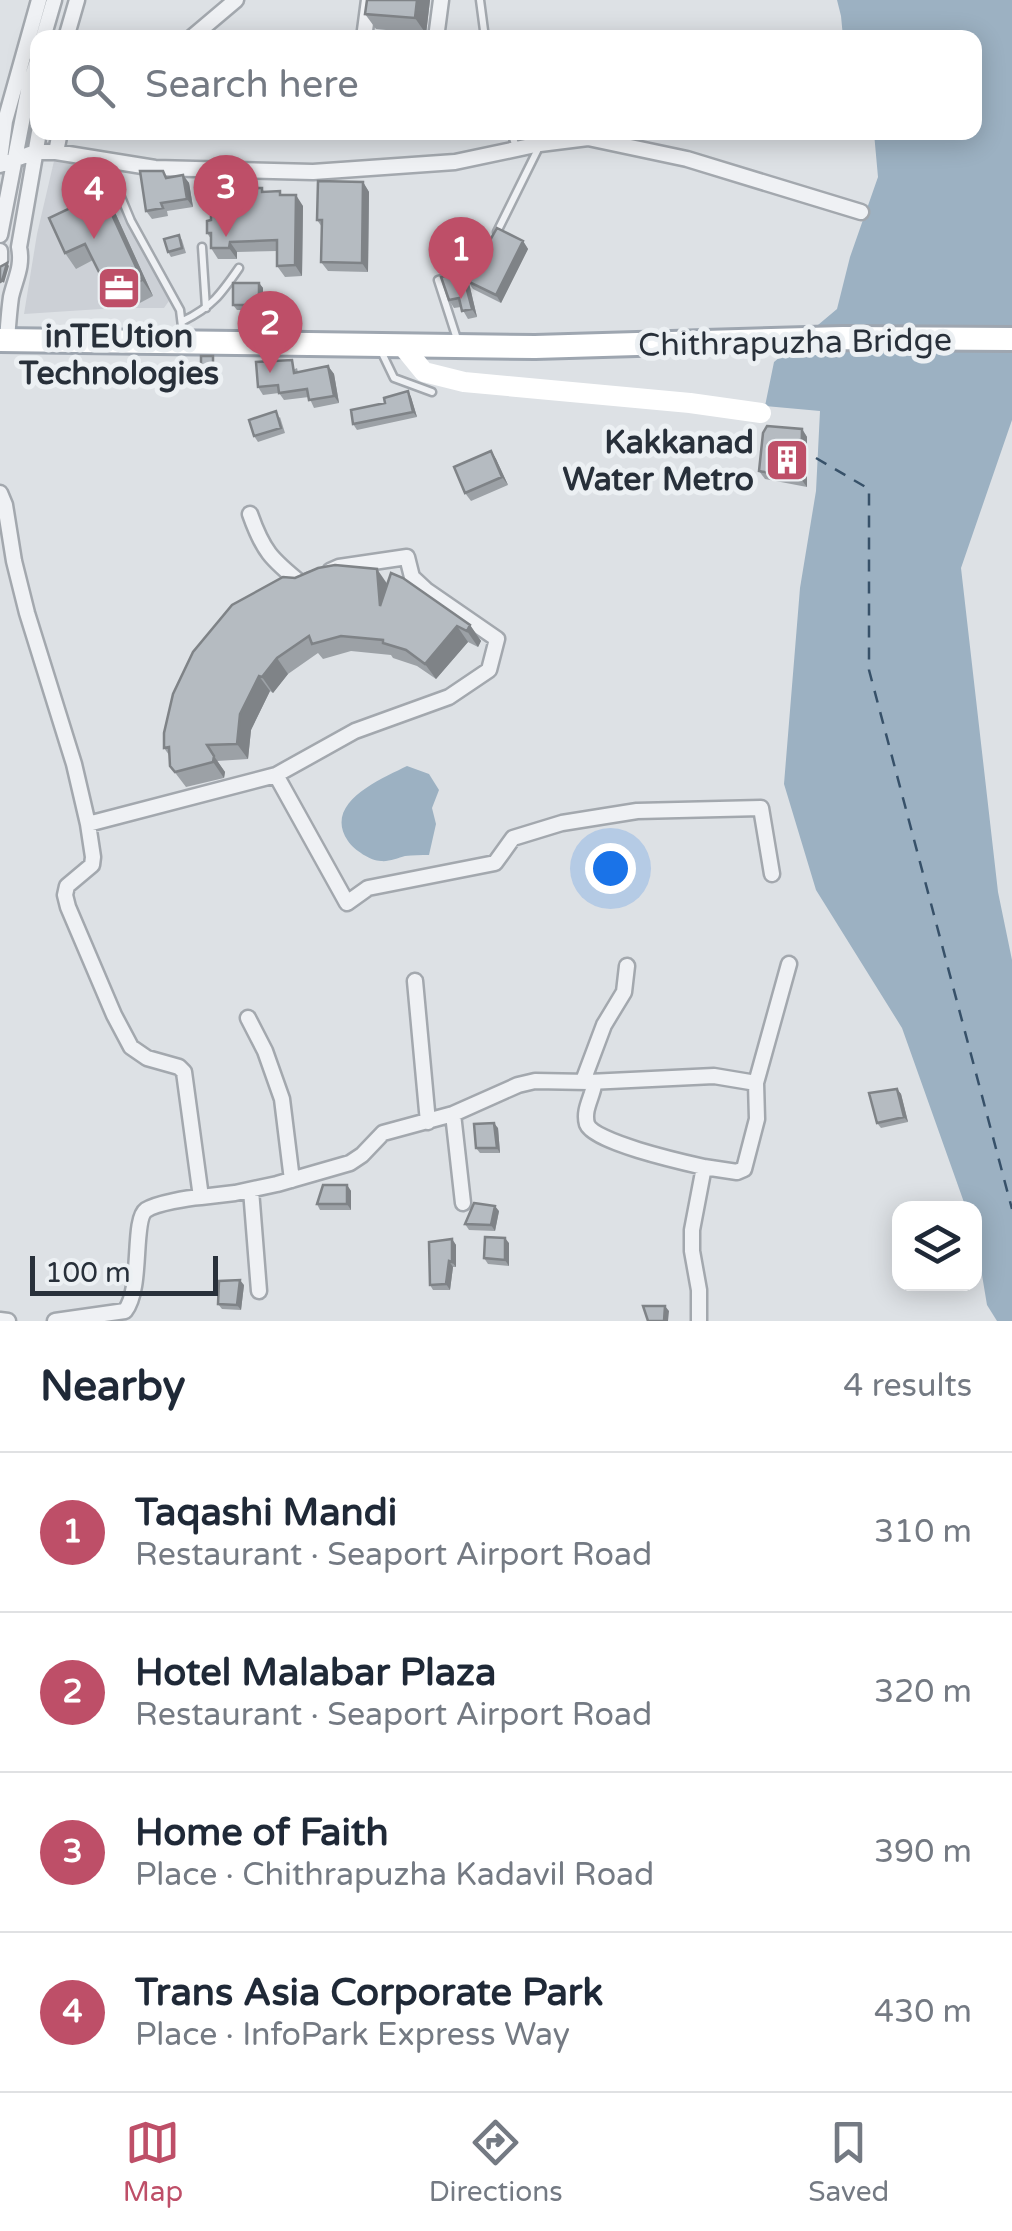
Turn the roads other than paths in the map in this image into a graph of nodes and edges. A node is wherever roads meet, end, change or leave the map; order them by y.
1 (40, 0) edge
2 (54, 0) edge
3 (77, 0) edge
4 (236, 0) edge
5 (369, 0) edge
6 (441, 0) edge
7 (480, 0) edge
8 (32, 30) edge
9 (45, 30) edge
10 (68, 30) edge
11 (200, 30) edge
12 (365, 30) edge
13 (437, 30) edge
14 (484, 30) edge
15 (30, 36) edge
16 (30, 83) edge
17 (37, 140) edge
18 (58, 140) edge
19 (514, 140) edge
20 (572, 140) edge
21 (597, 140) edge
22 (540, 144) junction
23 (517, 148) junction
24 (35, 152) junction
25 (56, 152) junction
26 (106, 160) junction
27 (4, 162) edge
28 (861, 212) dead end
29 (0, 235) edge
30 (494, 238) edge
31 (202, 246) dead end
32 (19, 247) junction
33 (0, 252) edge
34 (6, 263) edge
35 (239, 268) dead end
36 (478, 269) edge
37 (206, 309) junction
38 (183, 332) junction
39 (1012, 339) edge
40 (3, 340) edge
41 (391, 345) junction
42 (459, 346) junction
43 (432, 392) dead end
44 (761, 413) dead end
45 (0, 493) edge
46 (250, 514) dead end
47 (276, 775) junction
48 (88, 824) junction
49 (772, 874) dead end
50 (790, 964) dead end
51 (627, 966) dead end
52 (415, 981) dead end
53 (248, 1018) dead end
54 (586, 1081) junction
55 (756, 1083) junction
56 (454, 1114) junction
57 (428, 1122) junction
58 (704, 1167) junction
59 (292, 1180) junction
60 (251, 1190) junction
61 (201, 1197) junction
62 (463, 1203) dead end
63 (259, 1291) dead end
64 (0, 1320) edge
65 (8, 1321) edge
66 (55, 1321) edge
67 (700, 1321) edge

1 - 8 street
2 - 9 street
3 - 10 street
4 - 11 street
5 - 12 street
6 - 13 street
7 - 14 lane
15 - 27 street
16 - 27 street
17 - 24 street
18 - 25 street
19 - 23 lane
20 - 22 street
21 - 28 street
22 - 23 street
22 - 30 lane
23 - 26 street
24 - 25 street
24 - 27 street
24 - 32 street
25 - 26 street
26 - 38 lane
27 - 29 street
31 - 37 lane
32 - 34 street
32 - 40 street
33 - 34 street
35 - 37 lane
36 - 42 lane
37 - 38 lane
38 - 40 main road, Chithrapuzha Bridge
38 - 41 main road, Chithrapuzha Bridge
39 - 42 main road, Chithrapuzha Bridge
41 - 42 main road, Chithrapuzha Bridge
41 - 43 lane
41 - 44 street
45 - 48 street
46 - 47 street
47 - 48 street
47 - 49 street
48 - 61 street
50 - 55 street
51 - 54 street
52 - 57 street
53 - 59 street
54 - 55 street
54 - 56 street
54 - 58 street
55 - 58 street
56 - 57 street
56 - 62 street
57 - 59 street
58 - 67 street
59 - 60 street
60 - 61 street
60 - 63 street
61 - 66 street
64 - 65 street

